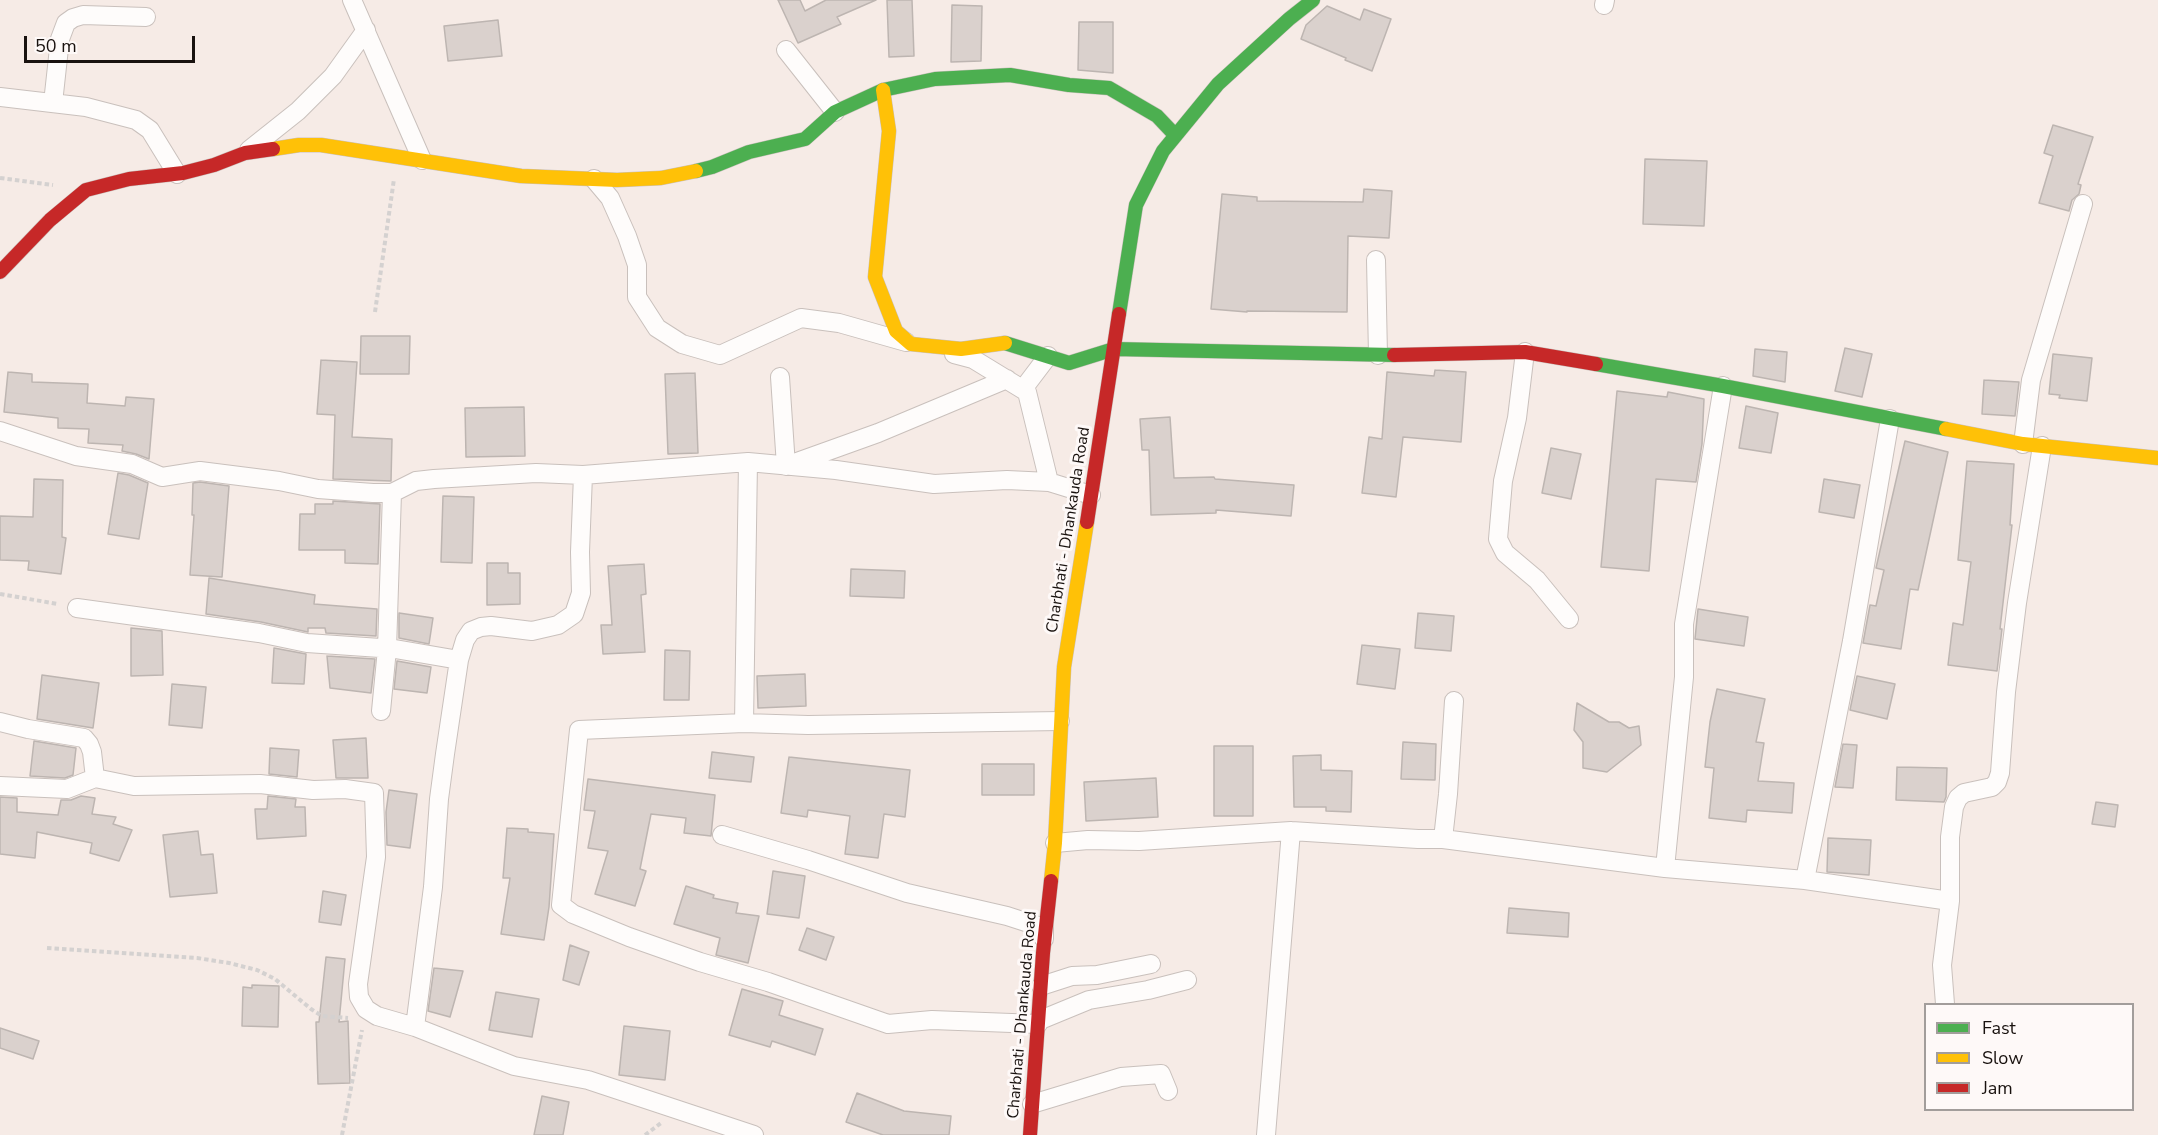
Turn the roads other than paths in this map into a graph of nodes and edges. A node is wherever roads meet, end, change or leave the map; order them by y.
1 (352, 0) edge
2 (1313, 0) edge
3 (146, 17) dead end
4 (366, 30) junction
5 (786, 50) dead end
6 (883, 90) junction
7 (0, 97) edge
8 (53, 103) junction
9 (835, 112) junction
10 (1175, 135) junction
11 (245, 153) junction
12 (422, 160) junction
13 (177, 174) junction
14 (594, 179) junction
15 (2083, 204) dead end
16 (1376, 260) dead end
17 (0, 272) edge
18 (911, 344) junction
19 (931, 347) junction
20 (1114, 349) junction
21 (1525, 352) junction
22 (1048, 356) junction
23 (1378, 356) junction
24 (780, 377) dead end
25 (1006, 379) junction
26 (1724, 386) junction
27 (1023, 389) junction
28 (1890, 419) junction
29 (0, 431) edge
30 (2023, 444) junction
31 (2042, 446) junction
32 (2158, 458) edge
33 (748, 462) junction
34 (786, 466) junction
35 (583, 475) junction
36 (1049, 482) junction
37 (392, 493) junction
38 (1091, 495) junction
39 (77, 608) road end
40 (1569, 619) dead end
41 (387, 648) junction
42 (459, 660) junction
43 (1454, 701) dead end
44 (381, 711) dead end
45 (1060, 721) junction
46 (0, 722) edge
47 (744, 723) junction
48 (95, 778) junction
49 (0, 786) edge
50 (1291, 831) junction
51 (722, 835) dead end
52 (1443, 839) junction
53 (1055, 843) junction
54 (1665, 868) junction
55 (1805, 880) junction
56 (1950, 901) junction
57 (1043, 953) junction
58 (1151, 964) dead end
59 (1187, 980) dead end
60 (1041, 986) junction
61 (1945, 1003) edge
62 (1038, 1023) junction
63 (415, 1027) junction
64 (1168, 1091) dead end
65 (1032, 1104) junction
66 (754, 1135) edge
67 (1030, 1135) edge
68 (1266, 1135) edge

1 - 4 street
2 - 10 street, Charbhati - Dhankauda Road
3 - 8 street
4 - 11 street
4 - 12 street
5 - 9 street
6 - 9 street
6 - 10 street
6 - 18 street
7 - 8 street
8 - 13 street
9 - 14 street
10 - 20 street, Charbhati - Dhankauda Road
11 - 12 street
11 - 13 street
12 - 14 street
13 - 17 street
14 - 18 street
15 - 30 street
16 - 23 street
18 - 19 street
19 - 22 street
19 - 25 street
20 - 22 street
20 - 23 street
20 - 38 street, Charbhati - Dhankauda Road
21 - 23 street
21 - 26 street
21 - 40 street
22 - 27 street
24 - 34 street
25 - 27 street
25 - 34 street
26 - 28 street
26 - 54 street
27 - 36 street
28 - 30 street
28 - 55 street
29 - 37 street
30 - 31 street
31 - 32 street
31 - 56 street
33 - 34 street
33 - 35 street
33 - 47 street
34 - 36 street
35 - 37 street
35 - 42 street
36 - 38 street
37 - 41 street
38 - 45 street, Charbhati - Dhankauda Road
39 - 41 street
41 - 42 street
41 - 44 street
42 - 63 street
43 - 52 street
45 - 47 street
45 - 53 street, Charbhati - Dhankauda Road
46 - 48 street
47 - 62 street
48 - 49 street
48 - 63 street
50 - 52 street
50 - 53 street
50 - 68 street
51 - 57 street
52 - 54 street
53 - 57 street, Charbhati - Dhankauda Road
54 - 55 street
55 - 56 street
56 - 61 street
57 - 60 street, Charbhati - Dhankauda Road
58 - 60 street
59 - 62 street
60 - 62 street, Charbhati - Dhankauda Road
62 - 65 street, Charbhati - Dhankauda Road
63 - 66 street
64 - 65 street
65 - 67 street, Charbhati - Dhankauda Road

